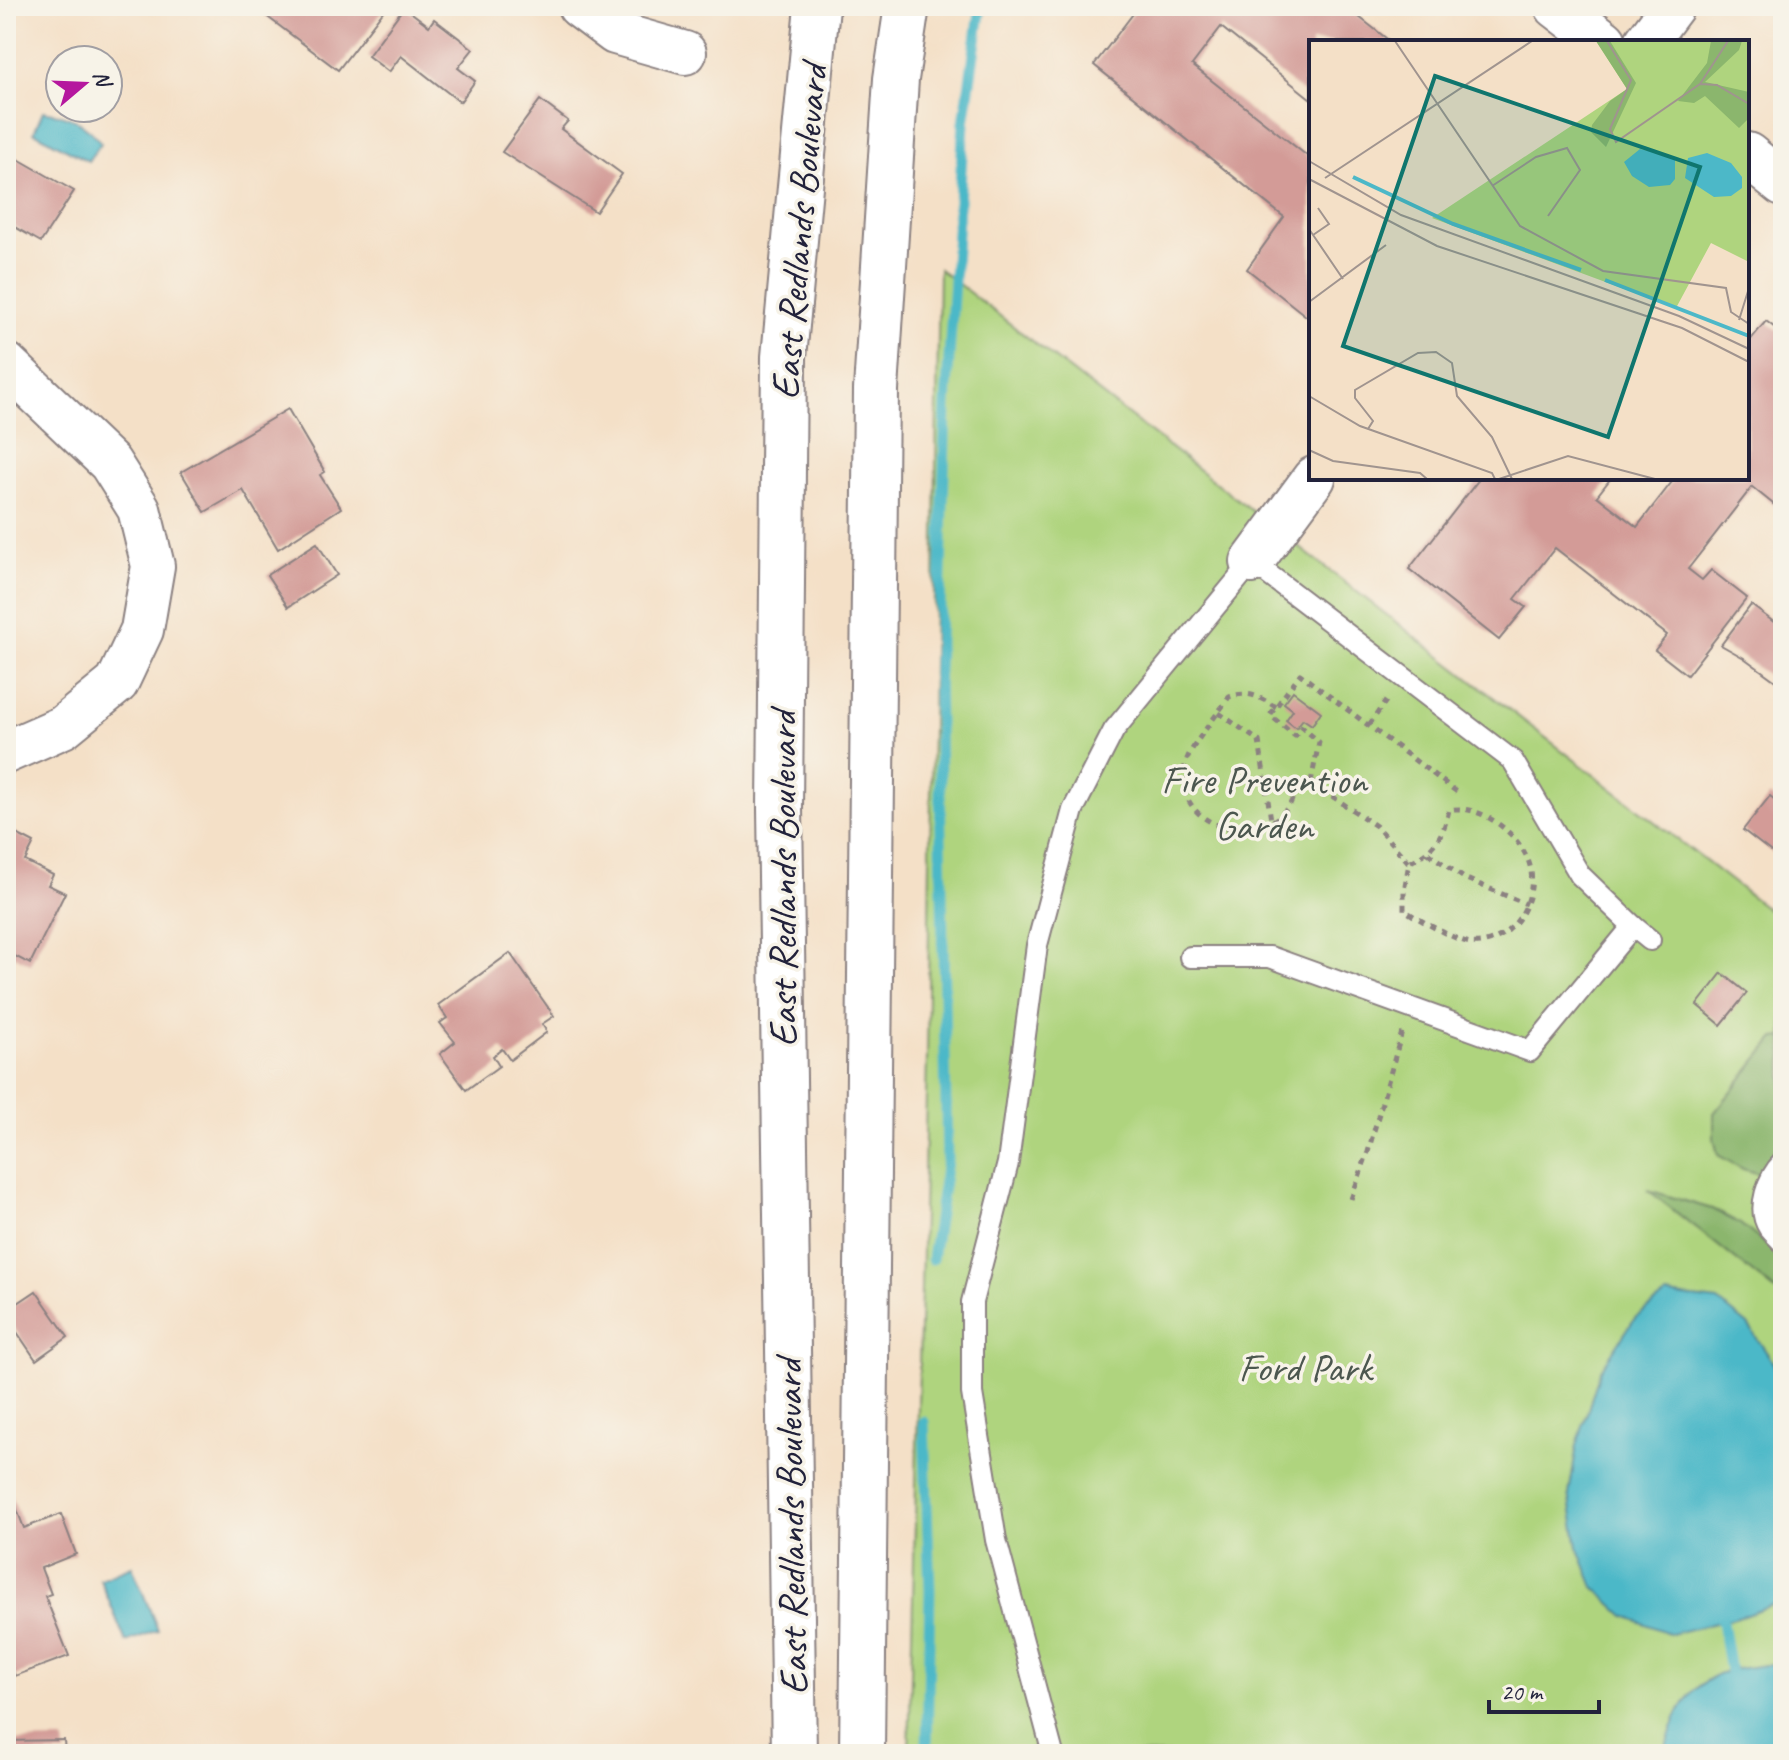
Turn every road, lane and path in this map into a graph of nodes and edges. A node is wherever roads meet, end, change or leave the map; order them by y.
1 (579, 6) edge
2 (817, 6) edge
3 (907, 6) edge
4 (1557, 6) edge
5 (1673, 6) edge
6 (1601, 40) edge
7 (1648, 40) edge
8 (685, 53) dead end
9 (1749, 157) edge
10 (1783, 184) edge
11 (6, 364) edge
12 (1313, 480) edge
13 (1252, 562) junction
14 (1276, 707) junction
15 (1219, 713) junction
16 (6, 752) edge
17 (1311, 782) junction
18 (1461, 795) dead end
19 (1271, 820) junction
20 (1428, 853) junction
21 (1409, 863) junction
22 (1526, 904) junction
23 (1633, 926) junction
24 (1650, 940) dead end
25 (1190, 957) dead end
26 (1408, 1008) junction
27 (1783, 1162) edge
28 (1351, 1199) dead end
29 (1783, 1243) edge
30 (794, 1754) edge
31 (862, 1754) edge
32 (1053, 1754) edge

1 - 8 street
2 - 30 main road, East Redlands Boulevard
3 - 31 main road, East Redlands Boulevard
4 - 6 main road
5 - 7 street
9 - 10 main road
11 - 16 street
12 - 13 street
13 - 23 lane
13 - 32 lane
14 - 15 path
14 - 17 path
14 - 18 path
15 - 19 path
15 - 19 path
17 - 19 path
17 - 21 path
20 - 21 path
20 - 22 path
20 - 22 path
21 - 22 path
23 - 24 lane
23 - 26 lane
25 - 26 lane
26 - 28 path
27 - 29 lane

